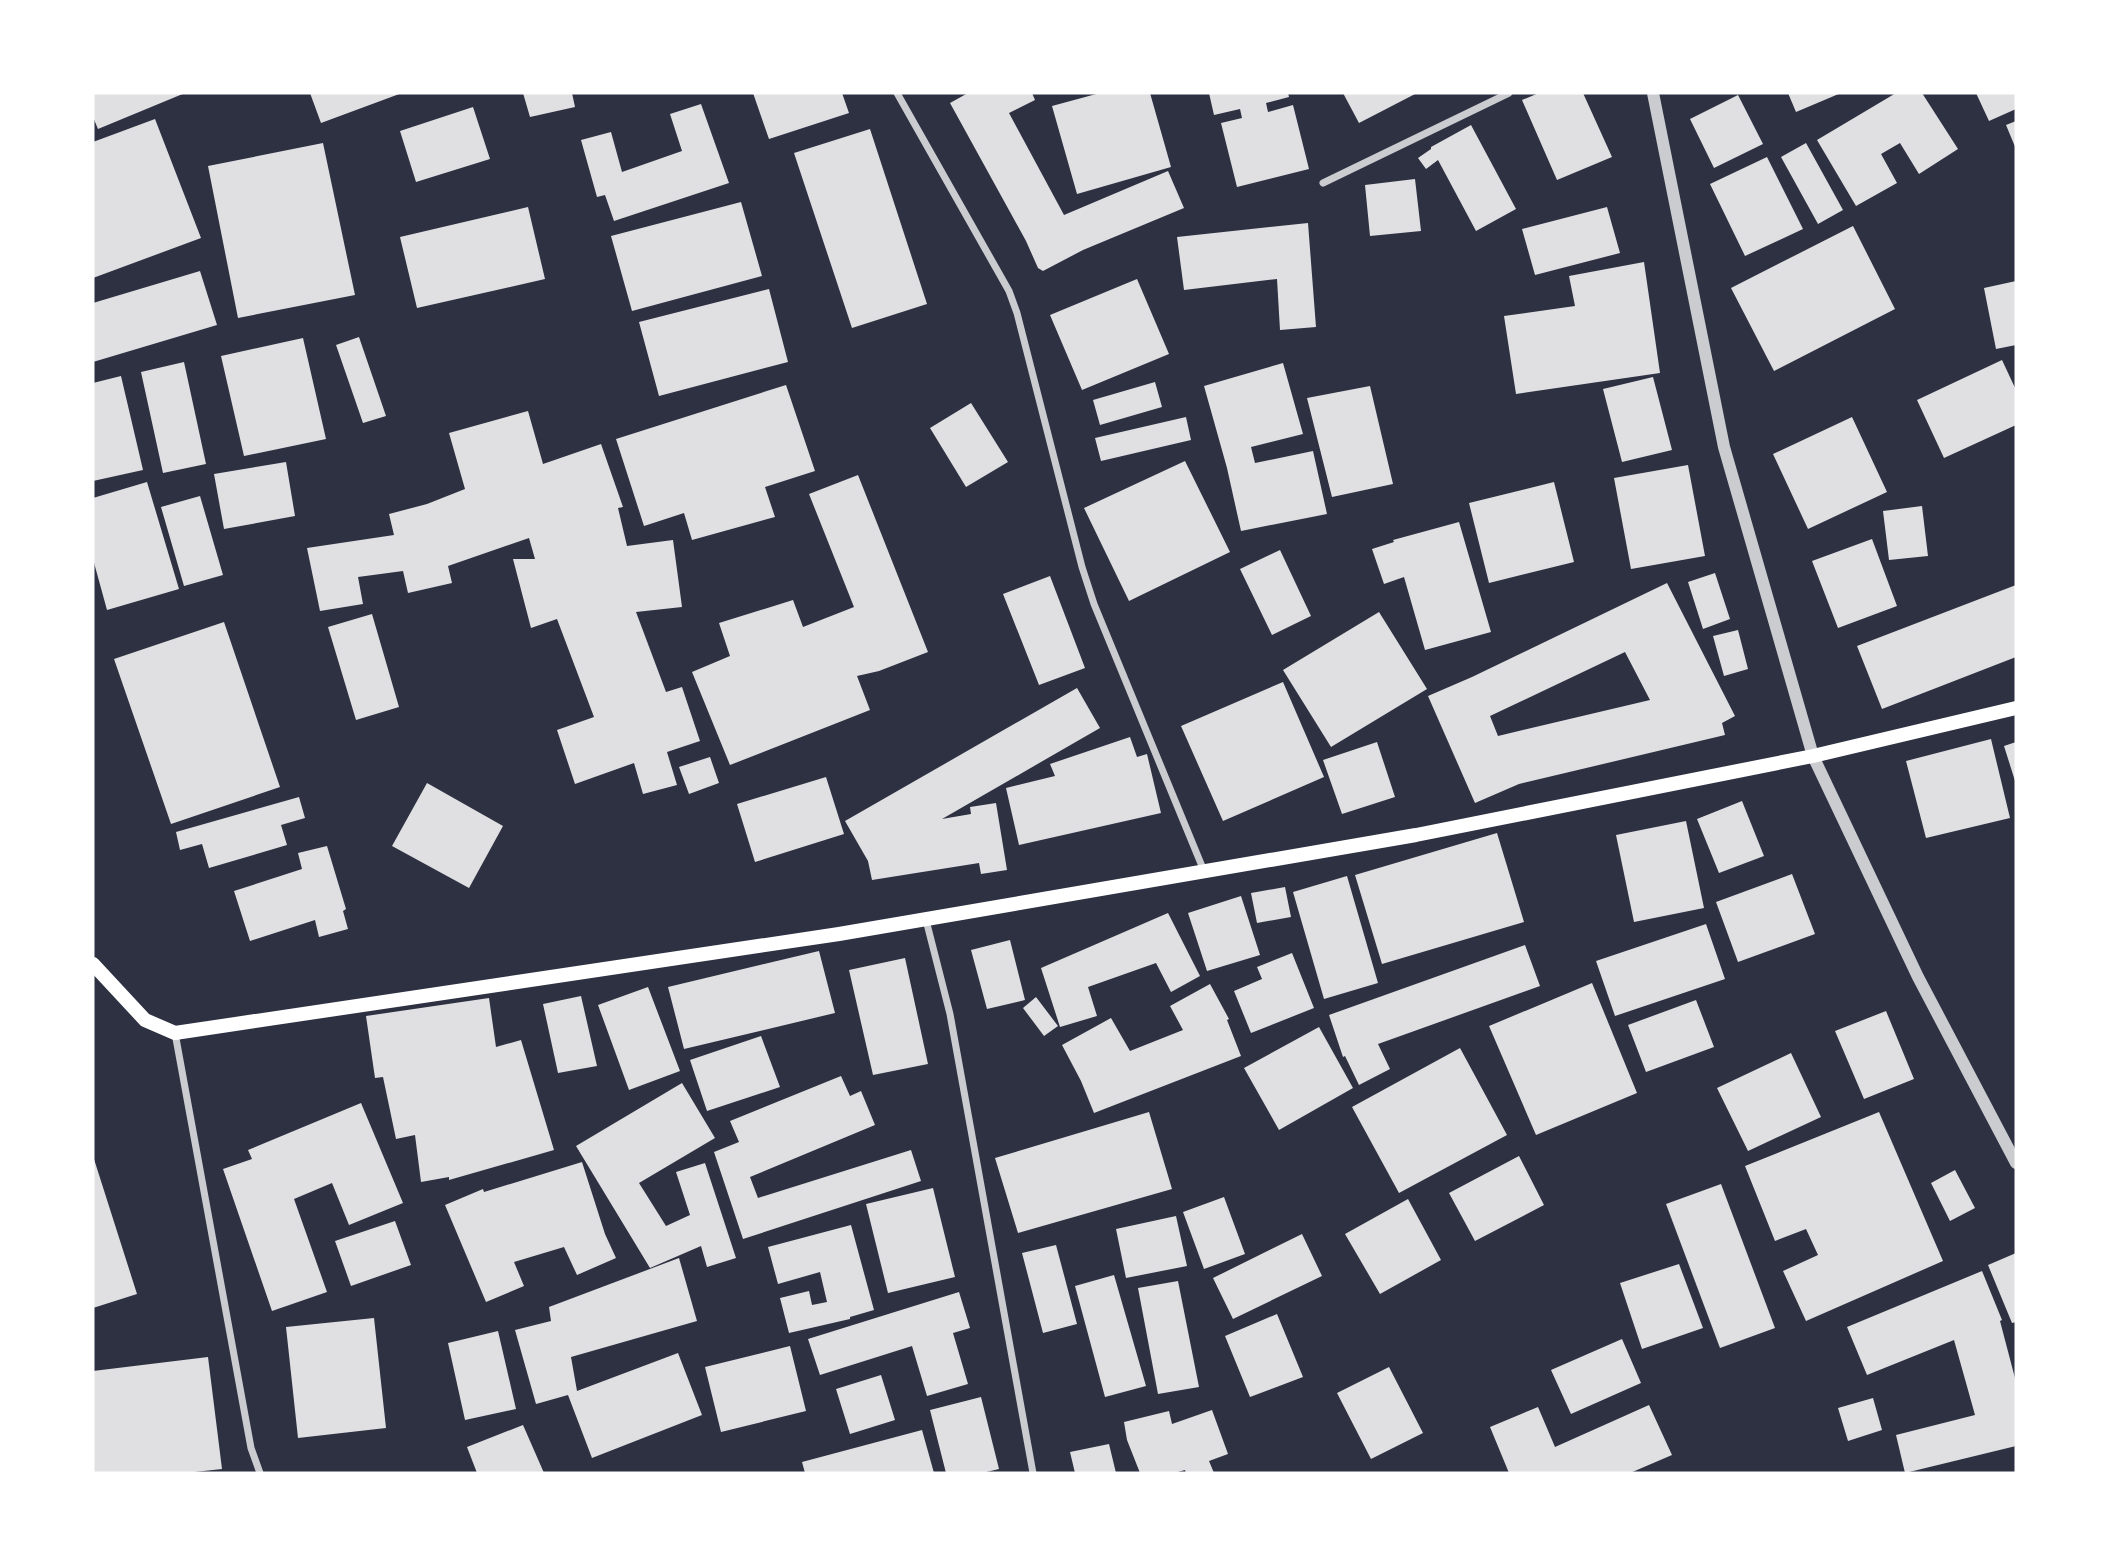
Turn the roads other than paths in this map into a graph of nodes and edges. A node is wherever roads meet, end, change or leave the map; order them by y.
1 (897, 93) edge
2 (1508, 93) edge
3 (1653, 93) edge
4 (1323, 183) dead end
5 (2016, 708) edge
6 (1813, 755) junction
7 (1204, 872) junction
8 (926, 920) junction
9 (93, 964) edge
10 (175, 1033) junction
11 (2016, 1163) edge
12 (260, 1473) edge
13 (1033, 1473) edge

1 - 7 street
2 - 4 street
3 - 6 street
5 - 6 main road
6 - 7 main road
6 - 11 street
7 - 8 main road
8 - 10 main road
8 - 13 street
9 - 10 main road
10 - 12 street

